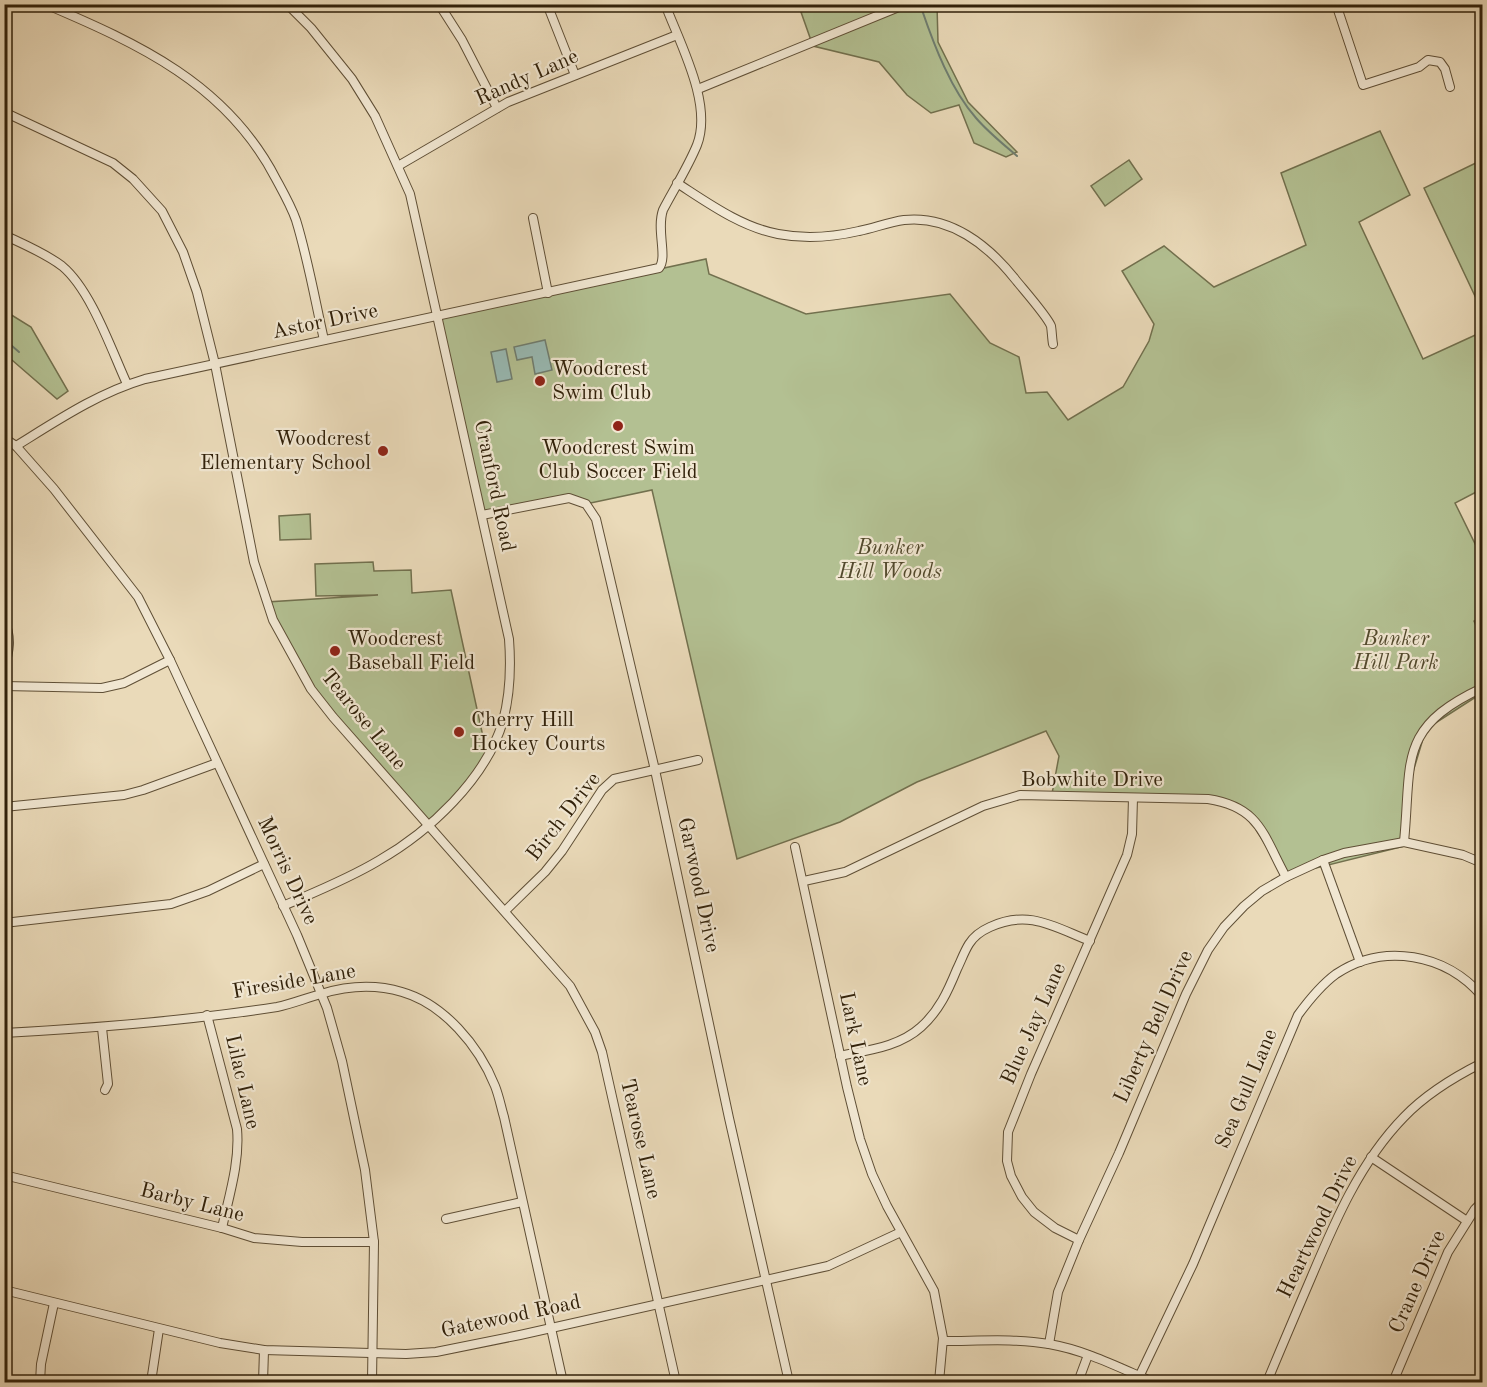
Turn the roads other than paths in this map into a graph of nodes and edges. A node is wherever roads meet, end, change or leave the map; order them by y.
1 (45, 4) edge
2 (287, 4) edge
3 (439, 4) edge
4 (548, 4) edge
5 (665, 4) edge
6 (1336, 4) edge
7 (901, 6) edge
8 (677, 35) junction
9 (575, 75) junction
10 (1450, 87) dead end
11 (698, 89) junction
12 (497, 108) junction
13 (4, 112) edge
14 (398, 166) junction
15 (677, 183) junction
16 (533, 218) dead end
17 (4, 235) edge
18 (548, 293) junction
19 (438, 317) junction
20 (324, 340) junction
21 (1053, 344) dead end
22 (215, 364) junction
23 (127, 384) junction
24 (4, 438) edge
25 (16, 446) junction
26 (482, 515) junction
27 (4, 620) edge
28 (170, 660) junction
29 (4, 670) edge
30 (4, 686) edge
31 (1480, 689) edge
32 (1482, 699) edge
33 (698, 760) dead end
34 (217, 763) junction
35 (655, 770) junction
36 (1133, 798) junction
37 (4, 807) edge
38 (428, 826) junction
39 (1404, 842) junction
40 (795, 847) dead end
41 (1323, 860) junction
42 (1482, 863) edge
43 (264, 864) junction
44 (1286, 877) junction
45 (804, 881) junction
46 (284, 906) junction
47 (505, 911) junction
48 (4, 923) edge
49 (1090, 941) junction
50 (1360, 962) junction
51 (321, 994) junction
52 (1482, 996) edge
53 (207, 1015) junction
54 (102, 1028) junction
55 (4, 1033) edge
56 (840, 1056) junction
57 (1482, 1063) edge
58 (105, 1090) dead end
59 (1371, 1157) junction
60 (4, 1175) edge
61 (522, 1202) junction
62 (1482, 1202) edge
63 (446, 1219) dead end
64 (1467, 1221) junction
65 (222, 1228) junction
66 (900, 1232) junction
67 (1079, 1240) junction
68 (374, 1242) junction
69 (767, 1279) junction
70 (4, 1290) edge
71 (54, 1303) junction
72 (658, 1303) junction
73 (550, 1328) junction
74 (159, 1329) junction
75 (943, 1341) junction
76 (1049, 1344) junction
77 (264, 1350) junction
78 (372, 1353) junction
79 (1088, 1355) junction
80 (1140, 1377) junction
81 (40, 1383) edge
82 (151, 1383) edge
83 (262, 1383) edge
84 (372, 1383) edge
85 (563, 1383) edge
86 (676, 1383) edge
87 (789, 1383) edge
88 (939, 1383) edge
89 (1078, 1383) edge
90 (1153, 1383) edge
91 (1267, 1383) edge
92 (1393, 1383) edge

1 - 20 street
2 - 14 street, Cranford Road
3 - 12 street
4 - 9 street
5 - 8 street
6 - 10 street
7 - 11 street
8 - 9 street, Randy Lane
8 - 11 street
9 - 12 street, Randy Lane
11 - 15 street
12 - 14 street, Randy Lane
13 - 22 street, Tearose Lane
14 - 19 street, Cranford Road
15 - 18 street, Astor Drive
15 - 21 street
16 - 18 street
17 - 23 street
18 - 19 street, Astor Drive
19 - 20 street, Astor Drive
19 - 26 street, Cranford Road
20 - 22 street, Astor Drive
22 - 23 street, Astor Drive
22 - 38 street, Tearose Lane
23 - 25 street, Astor Drive
24 - 25 street, Morris Drive
25 - 28 street, Morris Drive
26 - 35 street, Garwood Drive
26 - 38 street, Cranford Road
27 - 29 street
28 - 30 street
28 - 34 street, Morris Drive
31 - 32 street
31 - 39 street
33 - 35 street, Birch Drive
34 - 37 street
34 - 43 street, Morris Drive
35 - 47 street, Birch Drive
35 - 69 street, Garwood Drive
36 - 44 street, Bobwhite Drive
36 - 45 street, Bobwhite Drive
36 - 49 street, Blue Jay Lane
38 - 46 street, Cranford Road
38 - 47 street, Tearose Lane
39 - 41 street, Liberty Bell Drive
39 - 42 street, Liberty Bell Drive
40 - 45 street, Lark Lane
41 - 44 street, Liberty Bell Drive
41 - 50 street
43 - 46 street, Morris Drive
43 - 48 street
44 - 67 street, Liberty Bell Drive
45 - 56 street, Lark Lane
46 - 51 street, Morris Drive
47 - 72 street, Tearose Lane
49 - 56 street
49 - 67 street, Blue Jay Lane
50 - 52 street, Sea Gull Lane
50 - 80 street, Sea Gull Lane
51 - 53 street, Fireside Lane
51 - 61 street, Fireside Lane
51 - 68 street, Morris Drive
53 - 54 street, Fireside Lane
53 - 65 street, Lilac Lane
54 - 55 street, Fireside Lane
54 - 58 street
56 - 66 street, Lark Lane
57 - 59 street, Heartwood Drive
59 - 64 street
59 - 91 street, Heartwood Drive
60 - 65 street, Barby Lane
61 - 63 street
61 - 73 street, Fireside Lane
62 - 64 street, Crane Drive
64 - 92 street, Crane Drive
65 - 68 street, Barby Lane
66 - 69 street, Gatewood Road
66 - 75 street
67 - 76 street, Liberty Bell Drive
68 - 78 street, Morris Drive
69 - 72 street, Gatewood Road
69 - 87 street, Garwood Drive
70 - 71 street, Gatewood Road
71 - 74 street, Gatewood Road
71 - 81 street
72 - 73 street, Gatewood Road
72 - 86 street, Tearose Lane
73 - 78 street, Gatewood Road
73 - 85 street, Fireside Lane
74 - 77 street, Gatewood Road
74 - 82 street
75 - 76 street
75 - 88 street
76 - 79 street
77 - 78 street, Gatewood Road
77 - 83 street
78 - 84 street, Morris Drive
79 - 80 street
79 - 89 street
80 - 90 street

